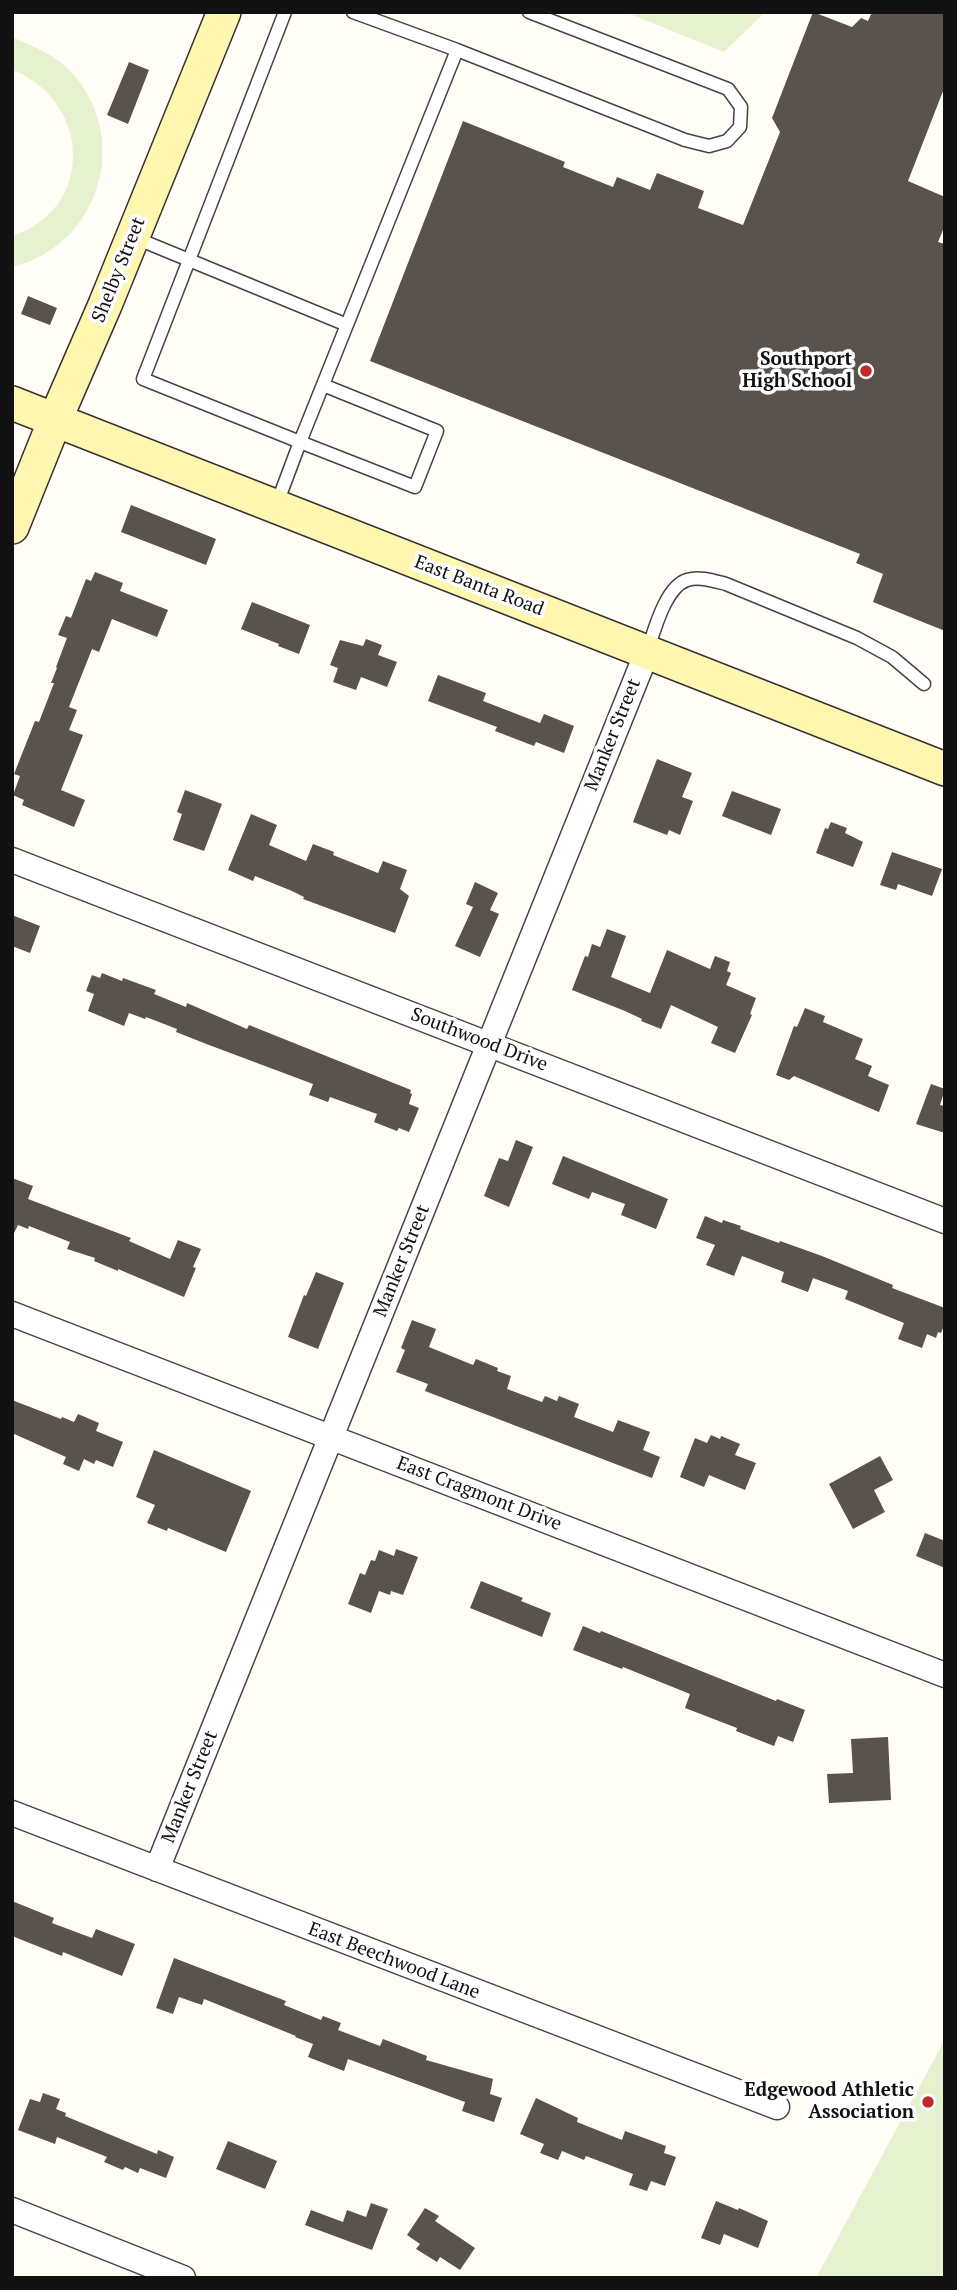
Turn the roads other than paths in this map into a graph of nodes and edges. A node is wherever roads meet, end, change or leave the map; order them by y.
1 (285, 12) edge
2 (353, 12) edge
3 (529, 12) edge
4 (223, 13) edge
5 (457, 50) junction
6 (133, 237) junction
7 (189, 259) junction
8 (347, 325) junction
9 (323, 385) junction
10 (12, 403) edge
11 (55, 419) junction
12 (300, 442) junction
13 (276, 506) junction
14 (12, 527) edge
15 (647, 652) junction
16 (924, 684) dead end
17 (945, 769) edge
18 (12, 860) edge
19 (489, 1044) junction
20 (945, 1221) edge
21 (12, 1314) edge
22 (331, 1437) junction
23 (945, 1675) edge
24 (12, 1813) edge
25 (157, 1869) junction
26 (777, 2107) dead end
27 (12, 2210) edge
28 (147, 2271) edge
29 (183, 2278) edge

1 - 7 lane
2 - 5 lane
3 - 5 lane
4 - 6 street, Shelby Street
5 - 8 lane
6 - 7 lane
6 - 11 street, Shelby Street
7 - 8 lane
7 - 12 lane
8 - 9 lane
9 - 12 lane
9 - 12 lane
10 - 11 street, East Banta Road
11 - 13 street, East Banta Road
11 - 14 street, Shelby Street
12 - 13 lane
13 - 15 street, East Banta Road
15 - 16 lane
15 - 17 street, East Banta Road
15 - 19 street, Manker Street
18 - 19 street, Southwood Drive
19 - 20 street, Southwood Drive
19 - 22 street, Manker Street
21 - 22 street, East Cragmont Drive
22 - 23 street, East Cragmont Drive
22 - 25 street, Manker Street
24 - 25 street, East Beechwood Lane
25 - 26 street, East Beechwood Lane
27 - 28 street
28 - 29 street

